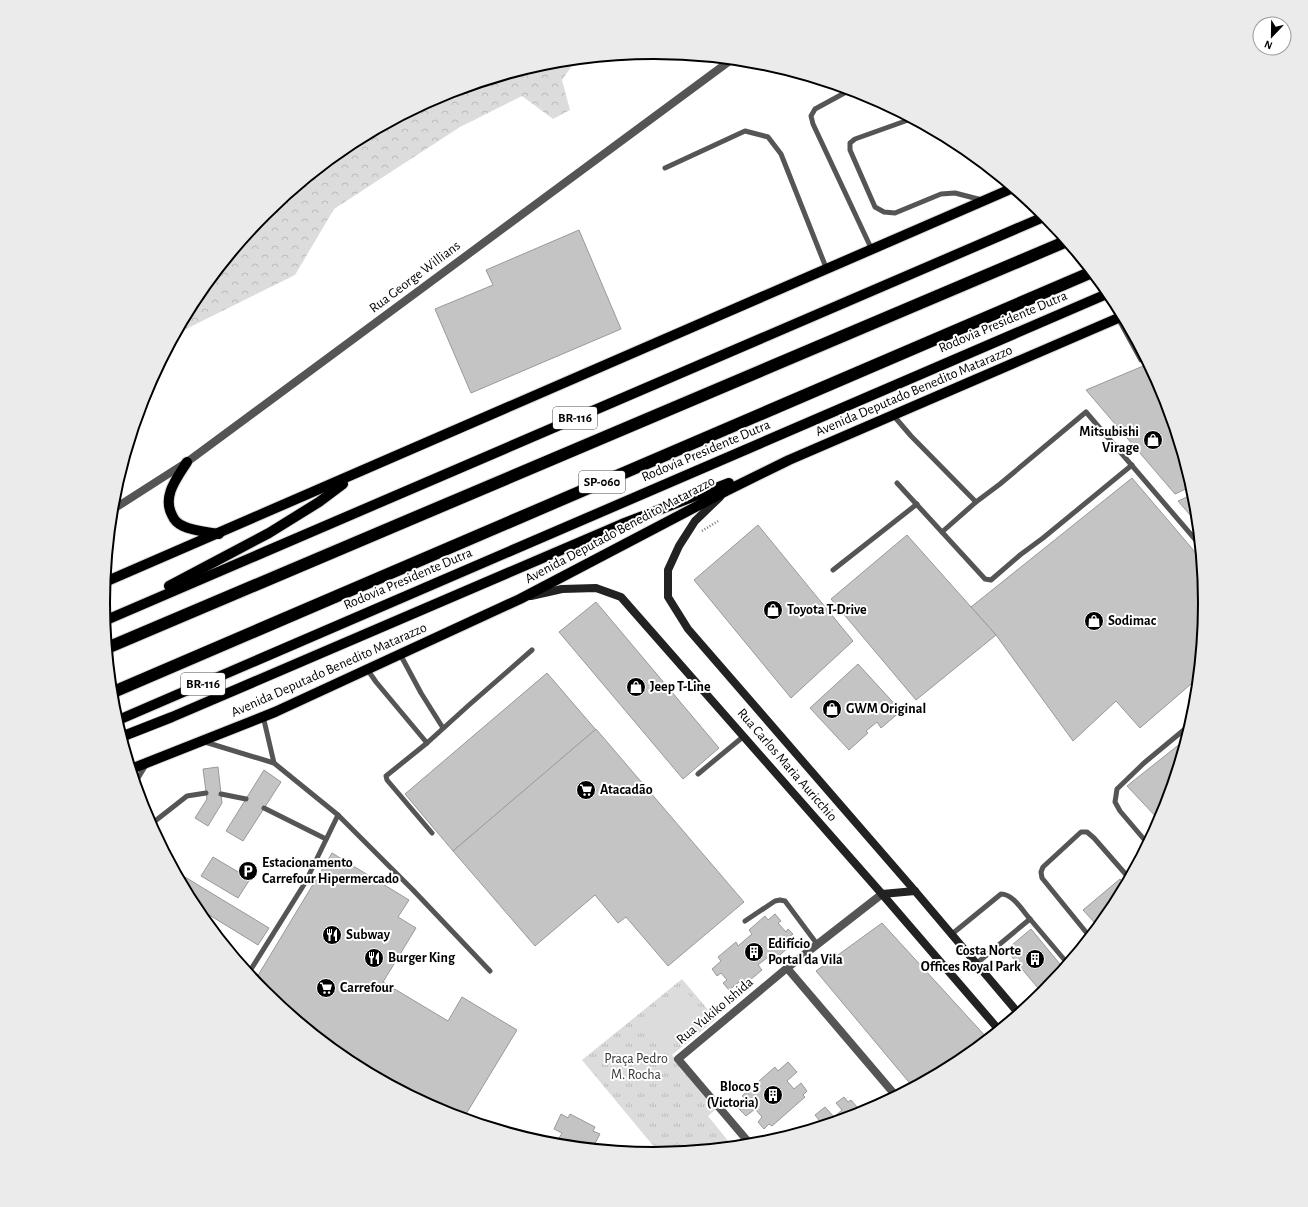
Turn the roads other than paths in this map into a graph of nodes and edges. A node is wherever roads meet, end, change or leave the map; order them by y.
1 (725, 64) edge
2 (844, 93) edge
3 (906, 121) edge
4 (664, 168) dead end
5 (1008, 190) edge
6 (985, 201) junction
7 (1040, 219) edge
8 (1062, 243) edge
9 (872, 250) junction
10 (827, 270) junction
11 (1087, 274) edge
12 (1103, 296) edge
13 (1118, 318) edge
14 (893, 415) junction
15 (789, 460) junction
16 (187, 462) junction
17 (1132, 465) junction
18 (358, 473) junction
19 (897, 483) dead end
20 (726, 491) junction
21 (976, 502) junction
22 (916, 504) junction
23 (118, 506) edge
24 (942, 532) junction
25 (219, 534) junction
26 (1194, 538) edge
27 (833, 570) dead end
28 (111, 580) edge
29 (520, 599) junction
30 (130, 610) junction
31 (110, 618) edge
32 (112, 646) edge
33 (532, 650) dead end
34 (400, 654) junction
35 (367, 669) junction
36 (117, 691) edge
37 (264, 716) junction
38 (122, 718) edge
39 (443, 728) junction
40 (1183, 730) edge
41 (126, 735) edge
42 (744, 736) junction
43 (202, 741) junction
44 (427, 743) junction
45 (147, 763) junction
46 (274, 763) junction
47 (135, 768) edge
48 (698, 774) dead end
49 (138, 778) edge
50 (206, 793) dead end
51 (221, 794) dead end
52 (246, 799) dead end
53 (264, 808) dead end
54 (338, 815) junction
55 (155, 821) edge
56 (432, 834) dead end
57 (326, 839) junction
58 (1144, 839) edge
59 (1126, 875) edge
60 (915, 891) junction
61 (882, 894) junction
62 (1030, 919) junction
63 (745, 921) dead end
64 (1087, 933) edge
65 (952, 934) junction
66 (818, 944) junction
67 (1065, 961) edge
68 (977, 963) junction
69 (787, 968) junction
70 (251, 969) edge
71 (490, 971) dead end
72 (1016, 1010) edge
73 (996, 1026) edge
74 (893, 1093) edge
75 (746, 1140) edge

1 - 16 street, Rua George Willians
2 - 9 lane
3 - 6 lane
4 - 10 lane
5 - 6 main road
6 - 9 main road
7 - 30 main road, BR-116
8 - 32 highway, SP-060
9 - 10 main road
10 - 18 main road
11 - 36 highway, Rodovia Presidente Dutra / SP-060
12 - 38 main road, Rodovia Presidente Dutra / BR-116
13 - 14 main road, Avenida Deputado Benedito Matarazzo
14 - 15 main road, Avenida Deputado Benedito Matarazzo
14 - 21 lane
15 - 20 main road, Avenida Deputado Benedito Matarazzo
15 - 41 main road
16 - 23 street, Rua George Willians
16 - 25 main road
17 - 21 lane
17 - 24 lane
17 - 26 lane
18 - 25 main road
18 - 30 main road
19 - 22 lane
20 - 29 main road, Avenida Deputado Benedito Matarazzo
20 - 60 main road, Rua Carlos Maria Auricchio
21 - 24 lane
22 - 24 lane
22 - 27 lane
25 - 28 main road
29 - 34 main road, Avenida Deputado Benedito Matarazzo
29 - 42 main road, Rua Carlos Maria Auricchio
30 - 31 main road, BR-116
33 - 39 lane
34 - 35 main road, Avenida Deputado Benedito Matarazzo
34 - 39 lane
35 - 37 main road, Avenida Deputado Benedito Matarazzo
35 - 44 lane
37 - 43 main road, Avenida Deputado Benedito Matarazzo
37 - 46 lane
39 - 44 lane
40 - 58 lane
42 - 48 lane
42 - 61 main road, Rua Carlos Maria Auricchio
43 - 45 main road, Avenida Deputado Benedito Matarazzo
43 - 46 lane
44 - 56 lane
45 - 47 main road, Avenida Deputado Benedito Matarazzo
45 - 49 lane
46 - 54 lane
50 - 55 lane
51 - 52 lane
53 - 57 lane
54 - 57 lane
54 - 71 lane
57 - 70 lane
59 - 64 lane
60 - 61 main road
60 - 65 main road, Rua Carlos Maria Auricchio
61 - 66 street, Rua Yukiko Ishida
61 - 73 main road, Rua Carlos Maria Auricchio
62 - 65 lane
62 - 67 lane
62 - 68 lane
63 - 66 lane
65 - 68 main road, Rua Carlos Maria Auricchio
66 - 69 street, Rua Yukiko Ishida
68 - 72 main road, Rua Carlos Maria Auricchio
69 - 74 street
69 - 75 street, Rua Yukiko Ishida

